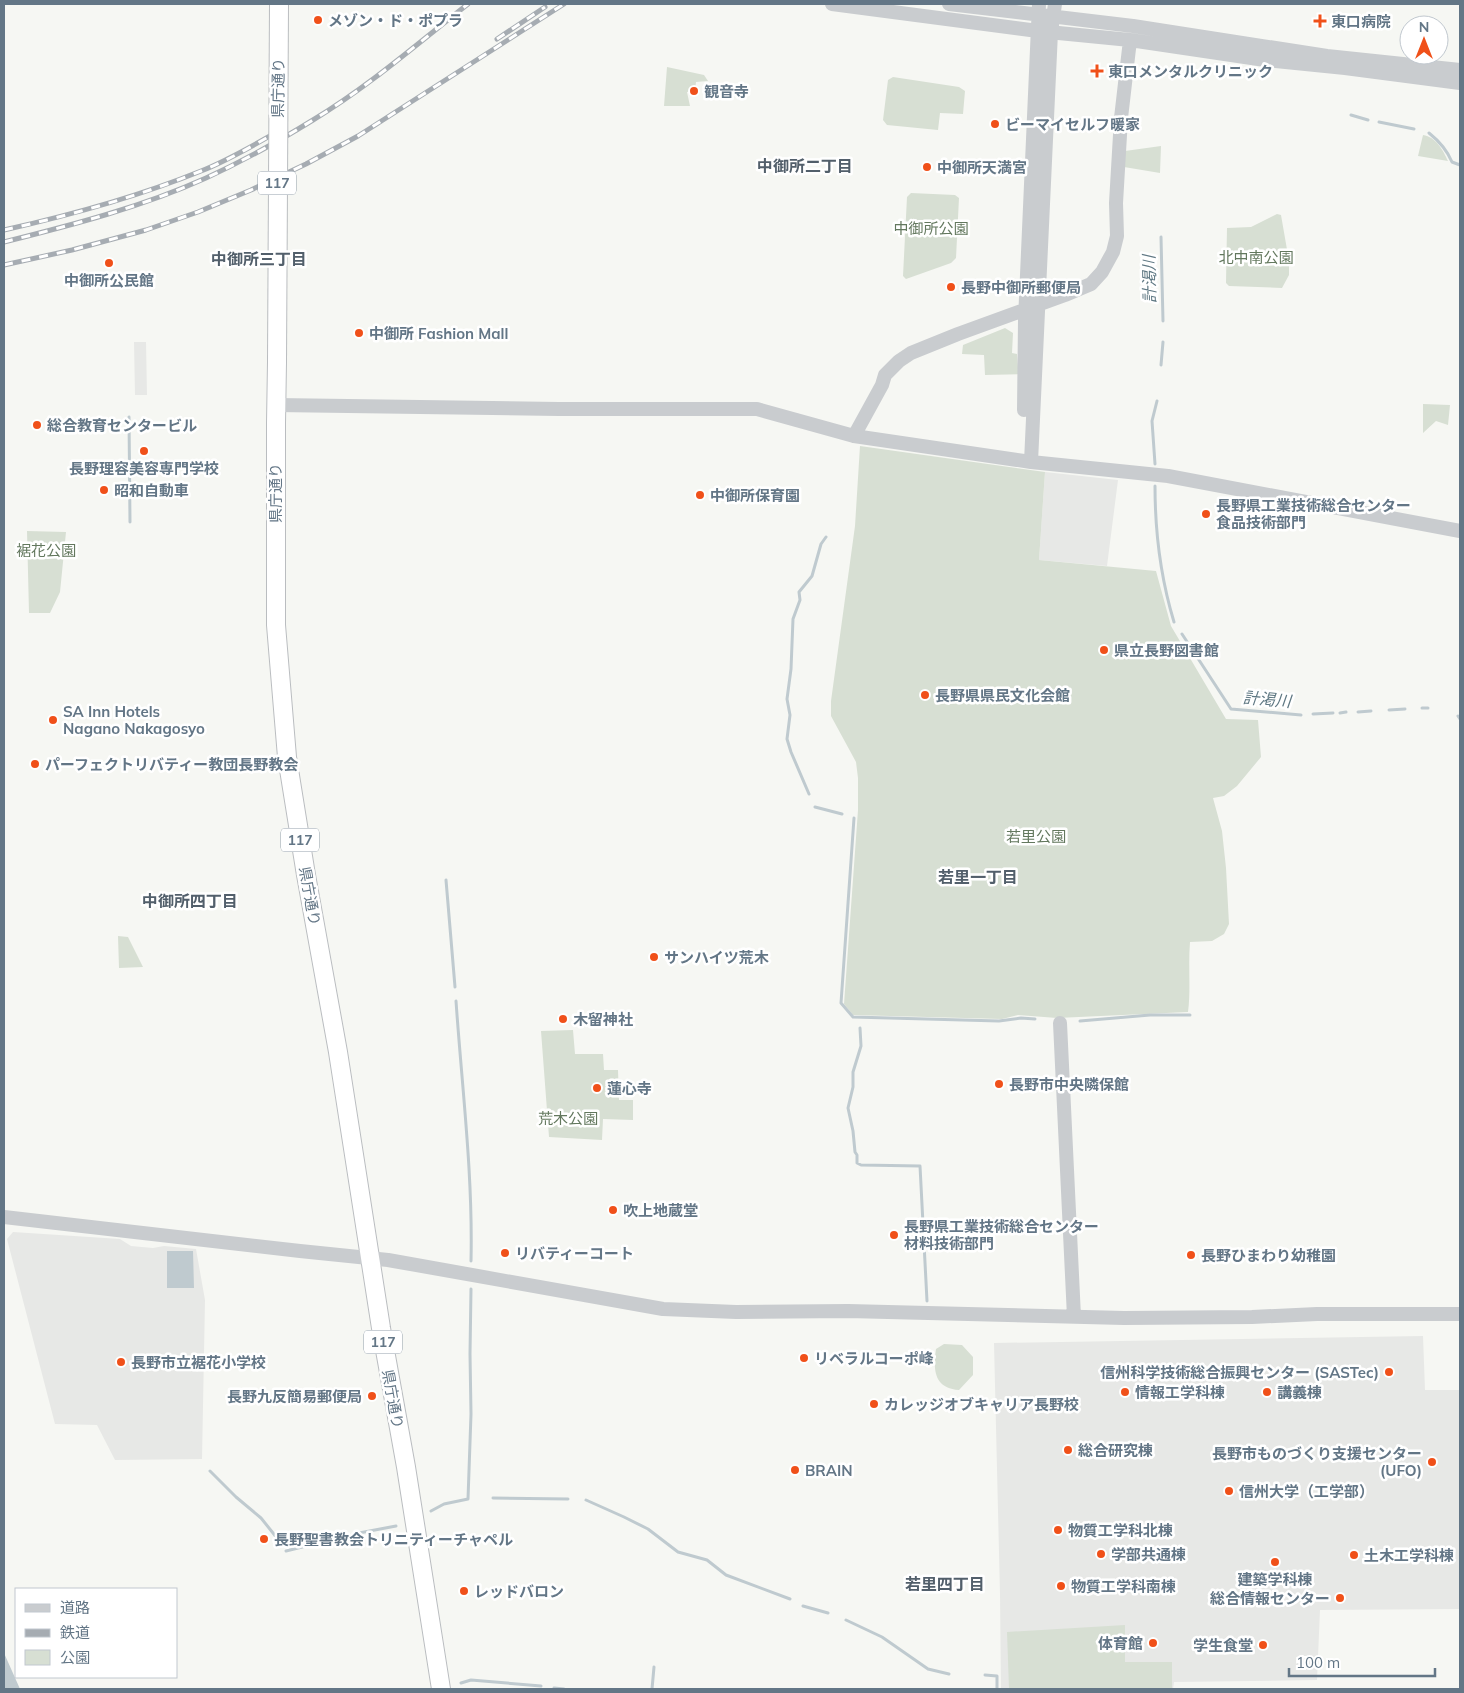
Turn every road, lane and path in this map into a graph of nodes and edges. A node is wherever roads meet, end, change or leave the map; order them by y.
1 (279, 4) edge
2 (832, 4) edge
3 (949, 4) edge
4 (1039, 9) edge
5 (1054, 10) edge
6 (1045, 32) junction
7 (1130, 40) junction
8 (1460, 70) edge
9 (1460, 83) edge
10 (1032, 308) junction
11 (276, 405) junction
12 (854, 436) junction
13 (1027, 461) junction
14 (1460, 531) edge
15 (1060, 1024) dead end
16 (4, 1217) edge
17 (370, 1258) junction
18 (1460, 1314) edge
19 (1074, 1317) junction
20 (441, 1689) edge

1 - 11 highway, 県庁通り / 117, bridge
2 - 6 street
3 - 4 street
4 - 5 street
4 - 6 street
5 - 6 street
5 - 8 street
6 - 7 street
6 - 10 street
7 - 9 street
7 - 10 street
10 - 12 street
10 - 13 street
11 - 12 street
11 - 17 highway, 県庁通り / 117
12 - 13 street
13 - 14 street
15 - 19 street
16 - 17 street
17 - 19 street
17 - 20 highway, 県庁通り / 117
18 - 19 street

